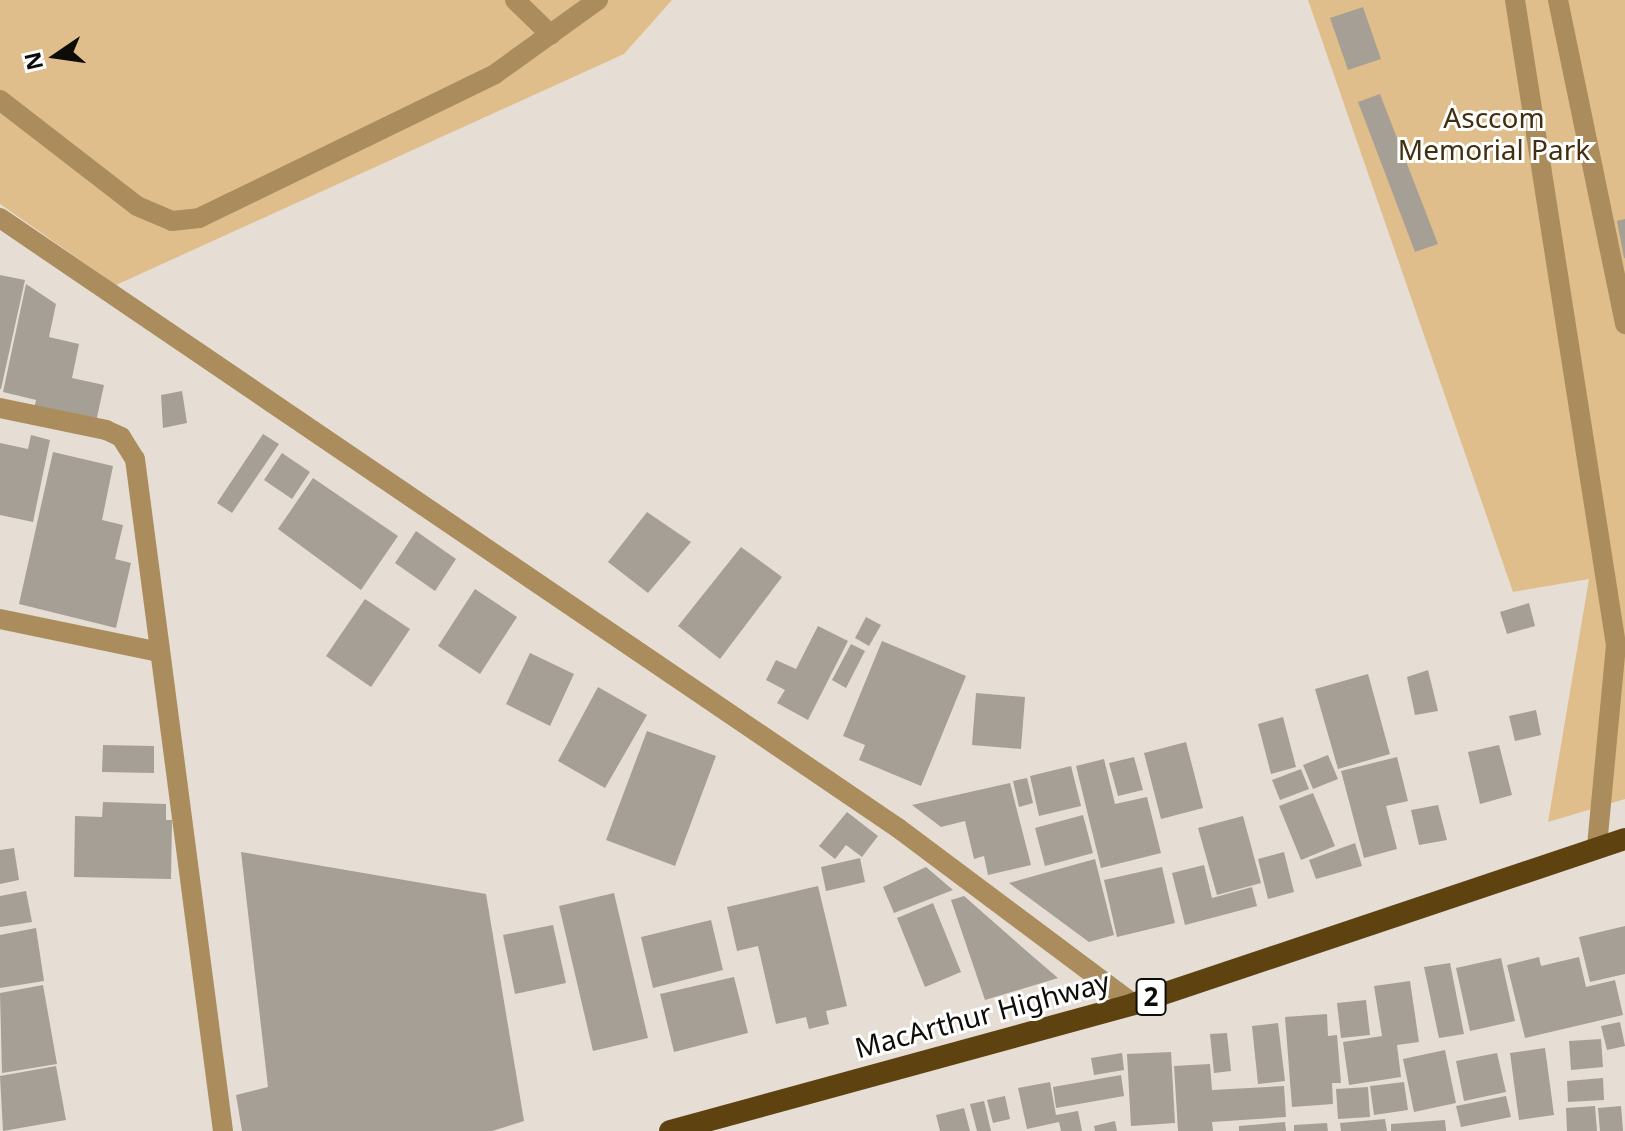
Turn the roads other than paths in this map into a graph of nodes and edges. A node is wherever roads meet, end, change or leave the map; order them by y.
1 (515, 0) edge
2 (598, 0) edge
3 (1515, 0) edge
4 (1558, 0) edge
5 (551, 35) junction
6 (0, 100) edge
7 (0, 218) edge
8 (1625, 324) edge
9 (0, 408) edge
10 (0, 619) edge
11 (1620, 644) edge
12 (159, 652) junction
13 (1625, 839) edge
14 (1597, 847) junction
15 (1133, 1004) junction
16 (223, 1131) edge
17 (670, 1131) edge

1 - 5 street
2 - 5 street
3 - 11 street
4 - 8 street
5 - 6 street
7 - 15 street
9 - 12 street
10 - 12 street
11 - 14 street
12 - 16 street
13 - 14 highway, MacArthur Highway / 2
14 - 15 highway, MacArthur Highway / 2
15 - 17 highway, MacArthur Highway / 2

